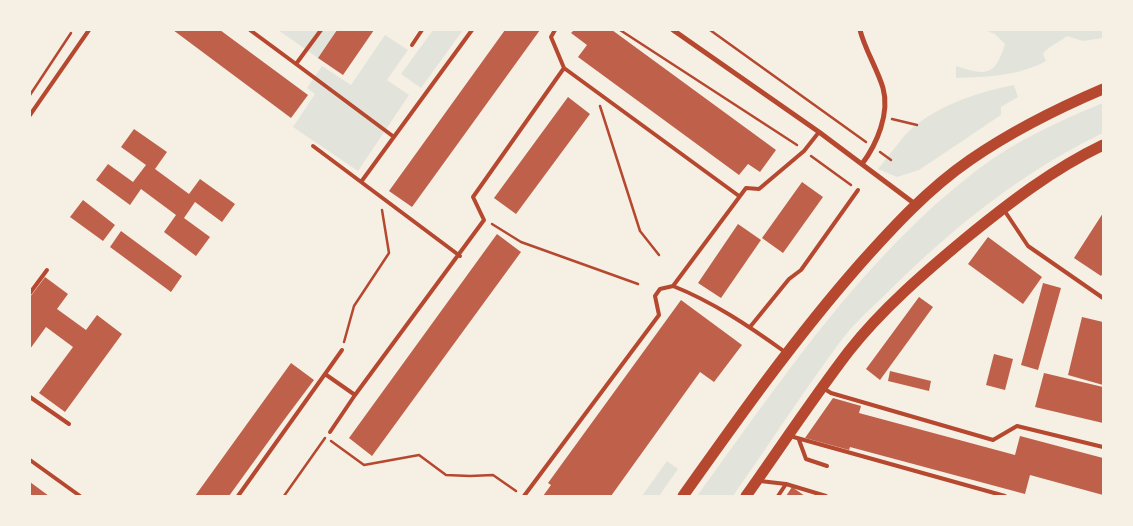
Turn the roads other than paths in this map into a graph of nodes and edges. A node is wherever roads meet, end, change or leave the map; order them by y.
1 (89, 30) edge
2 (250, 30) edge
3 (321, 30) edge
4 (422, 30) edge
5 (472, 30) edge
6 (555, 30) edge
7 (673, 30) edge
8 (860, 30) edge
9 (412, 45) dead end
10 (296, 64) junction
11 (564, 68) junction
12 (1103, 89) edge
13 (30, 115) edge
14 (819, 132) junction
15 (394, 137) junction
16 (1103, 145) edge
17 (313, 146) dead end
18 (862, 164) junction
19 (361, 182) junction
20 (858, 190) road end
21 (739, 196) junction
22 (916, 205) junction
23 (1003, 208) junction
24 (460, 256) junction
25 (47, 270) dead end
26 (673, 286) junction
27 (30, 293) edge
28 (1103, 298) edge
29 (750, 327) junction
30 (342, 350) road end
31 (786, 352) junction
32 (325, 374) junction
33 (823, 388) junction
34 (356, 395) junction
35 (30, 397) edge
36 (69, 424) dead end
37 (330, 432) road end
38 (794, 438) junction
39 (1103, 447) edge
40 (30, 460) edge
41 (827, 466) dead end
42 (758, 480) junction
43 (786, 484) junction
44 (779, 494) edge
45 (80, 496) edge
46 (238, 496) edge
47 (524, 496) edge
48 (682, 496) edge
49 (746, 496) edge
50 (785, 496) edge
51 (826, 496) edge
52 (1005, 496) edge

1 - 13 lane
2 - 10 lane
3 - 10 lane
4 - 9 lane
5 - 15 lane
6 - 11 lane
7 - 14 street
8 - 18 street
10 - 15 lane
11 - 21 lane
11 - 24 lane
12 - 22 main road
14 - 18 street
14 - 21 lane
15 - 19 lane
16 - 23 main road
17 - 19 lane
18 - 22 street
19 - 24 lane
20 - 29 lane
21 - 26 lane
22 - 31 main road
23 - 28 lane
23 - 33 main road
24 - 34 lane
25 - 27 lane
26 - 29 lane
26 - 47 lane
29 - 31 lane
30 - 32 lane
31 - 48 main road
32 - 34 lane
32 - 46 lane
33 - 38 main road
33 - 39 lane
34 - 37 lane
35 - 36 lane
38 - 41 lane
38 - 42 main road
38 - 52 lane
40 - 45 lane
42 - 43 lane
42 - 49 main road
43 - 44 lane
43 - 51 lane
44 - 50 lane

